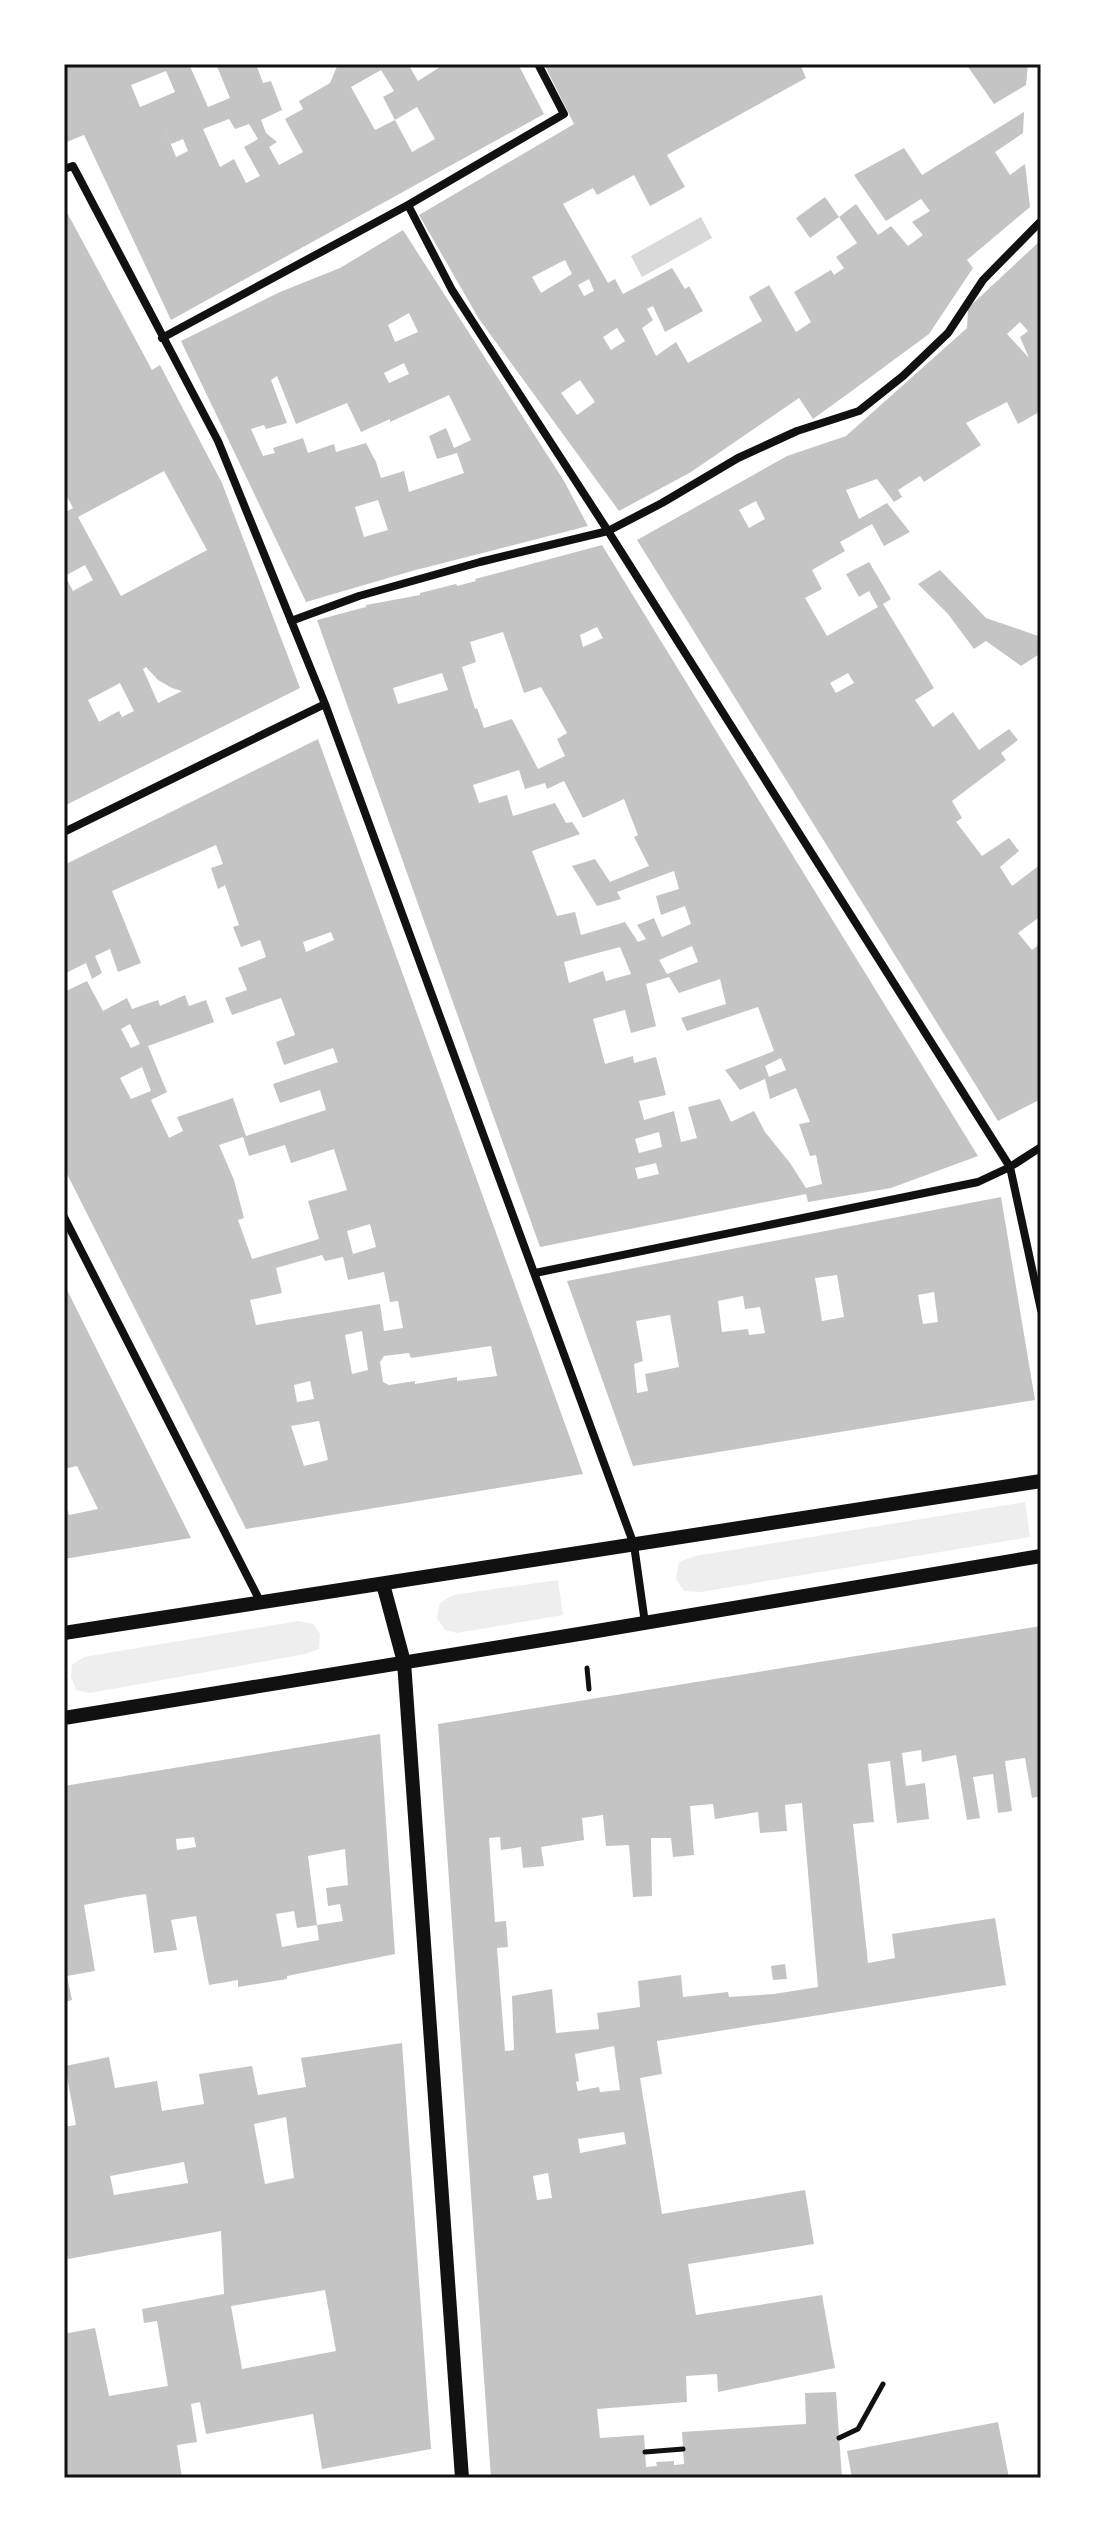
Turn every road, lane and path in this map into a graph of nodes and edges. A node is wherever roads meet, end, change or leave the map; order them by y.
1 (538, 64) edge
2 (64, 169) edge
3 (408, 205) junction
4 (1041, 221) edge
5 (162, 338) junction
6 (608, 531) junction
7 (291, 621) junction
8 (325, 704) junction
9 (64, 832) edge
10 (1041, 1147) edge
11 (1010, 1167) junction
12 (64, 1217) edge
13 (535, 1273) junction
14 (1041, 1310) edge
15 (1041, 1481) edge
16 (634, 1545) junction
17 (1041, 1556) edge
18 (383, 1584) junction
19 (261, 1603) junction
20 (645, 1623) junction
21 (64, 1633) edge
22 (404, 1662) junction
23 (586, 1663) dead end
24 (589, 1689) dead end
25 (64, 1718) edge
26 (883, 2384) dead end
27 (839, 2438) dead end
28 (683, 2449) dead end
29 (645, 2452) dead end
30 (462, 2478) edge

1 - 3 street
2 - 5 street
3 - 5 street
3 - 6 street
4 - 6 street
5 - 7 street
6 - 7 street
6 - 11 street
7 - 8 street
8 - 9 street
8 - 13 street
10 - 11 street
11 - 13 street
11 - 14 street
12 - 19 street
13 - 16 street
15 - 16 street
16 - 18 street
16 - 20 street
17 - 20 street
18 - 19 street
18 - 22 street
19 - 21 street
20 - 22 street
22 - 25 street
22 - 30 street
23 - 24 path
26 - 27 path
28 - 29 path

